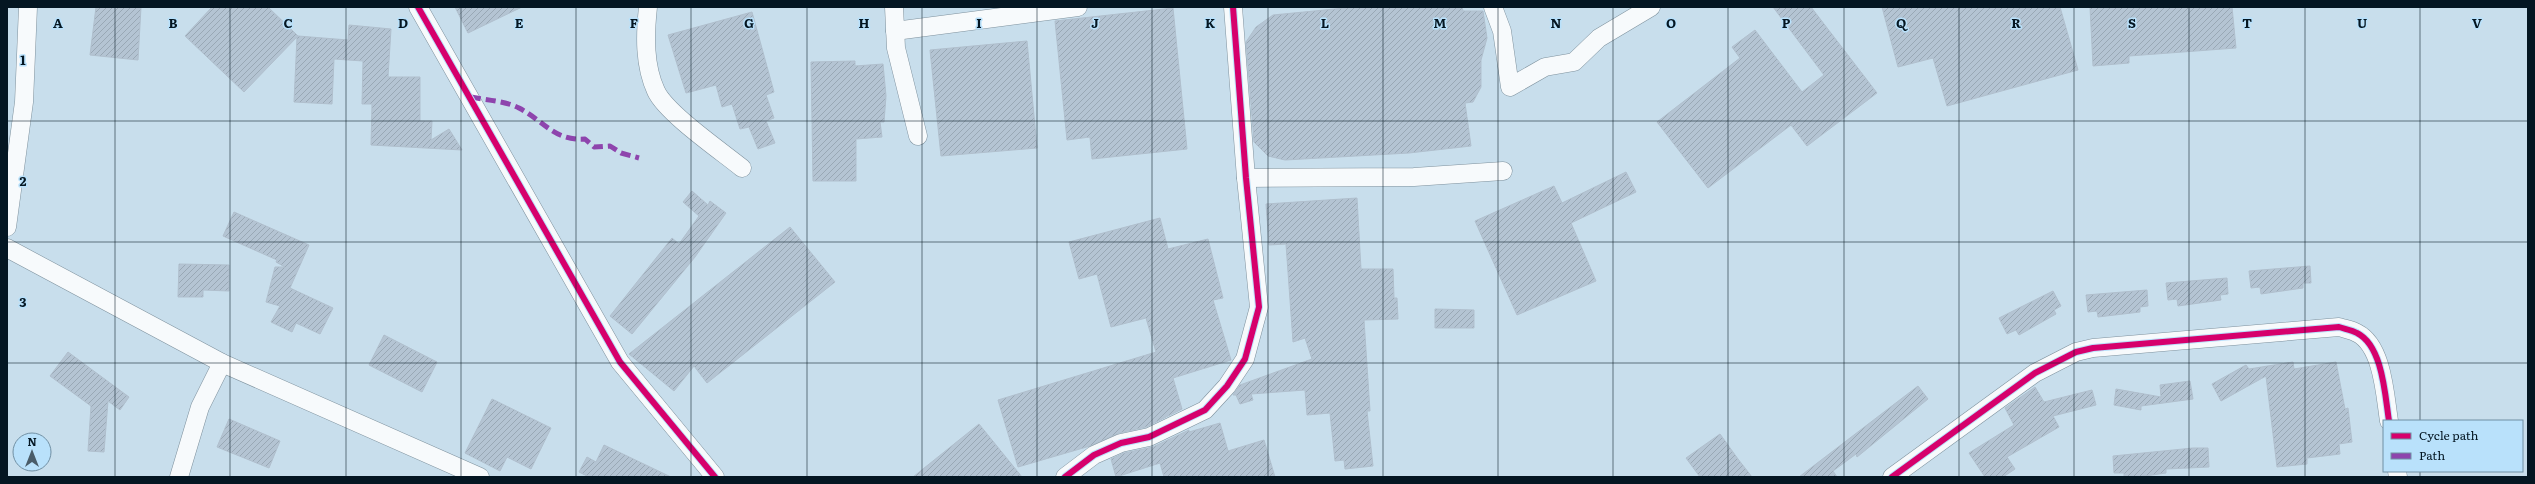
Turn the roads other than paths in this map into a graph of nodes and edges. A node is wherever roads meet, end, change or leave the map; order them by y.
1 (28, 7) edge
2 (418, 7) edge
3 (648, 7) edge
4 (894, 7) edge
5 (1078, 7) edge
6 (1233, 7) edge
7 (1493, 7) edge
8 (1651, 7) edge
9 (895, 31) junction
10 (918, 136) dead end
11 (742, 168) dead end
12 (1503, 171) dead end
13 (1246, 178) junction
14 (7, 227) edge
15 (7, 248) edge
16 (222, 363) junction
17 (2389, 420) edge
18 (179, 477) edge
19 (480, 477) edge
20 (716, 477) edge
21 (1064, 477) edge
22 (1892, 477) edge

1 - 14 street
2 - 20 street
3 - 11 street
4 - 9 street
5 - 9 street
6 - 13 street
7 - 8 street
9 - 10 street
12 - 13 street
13 - 21 street
15 - 16 street
16 - 18 street
16 - 19 street
17 - 22 street

